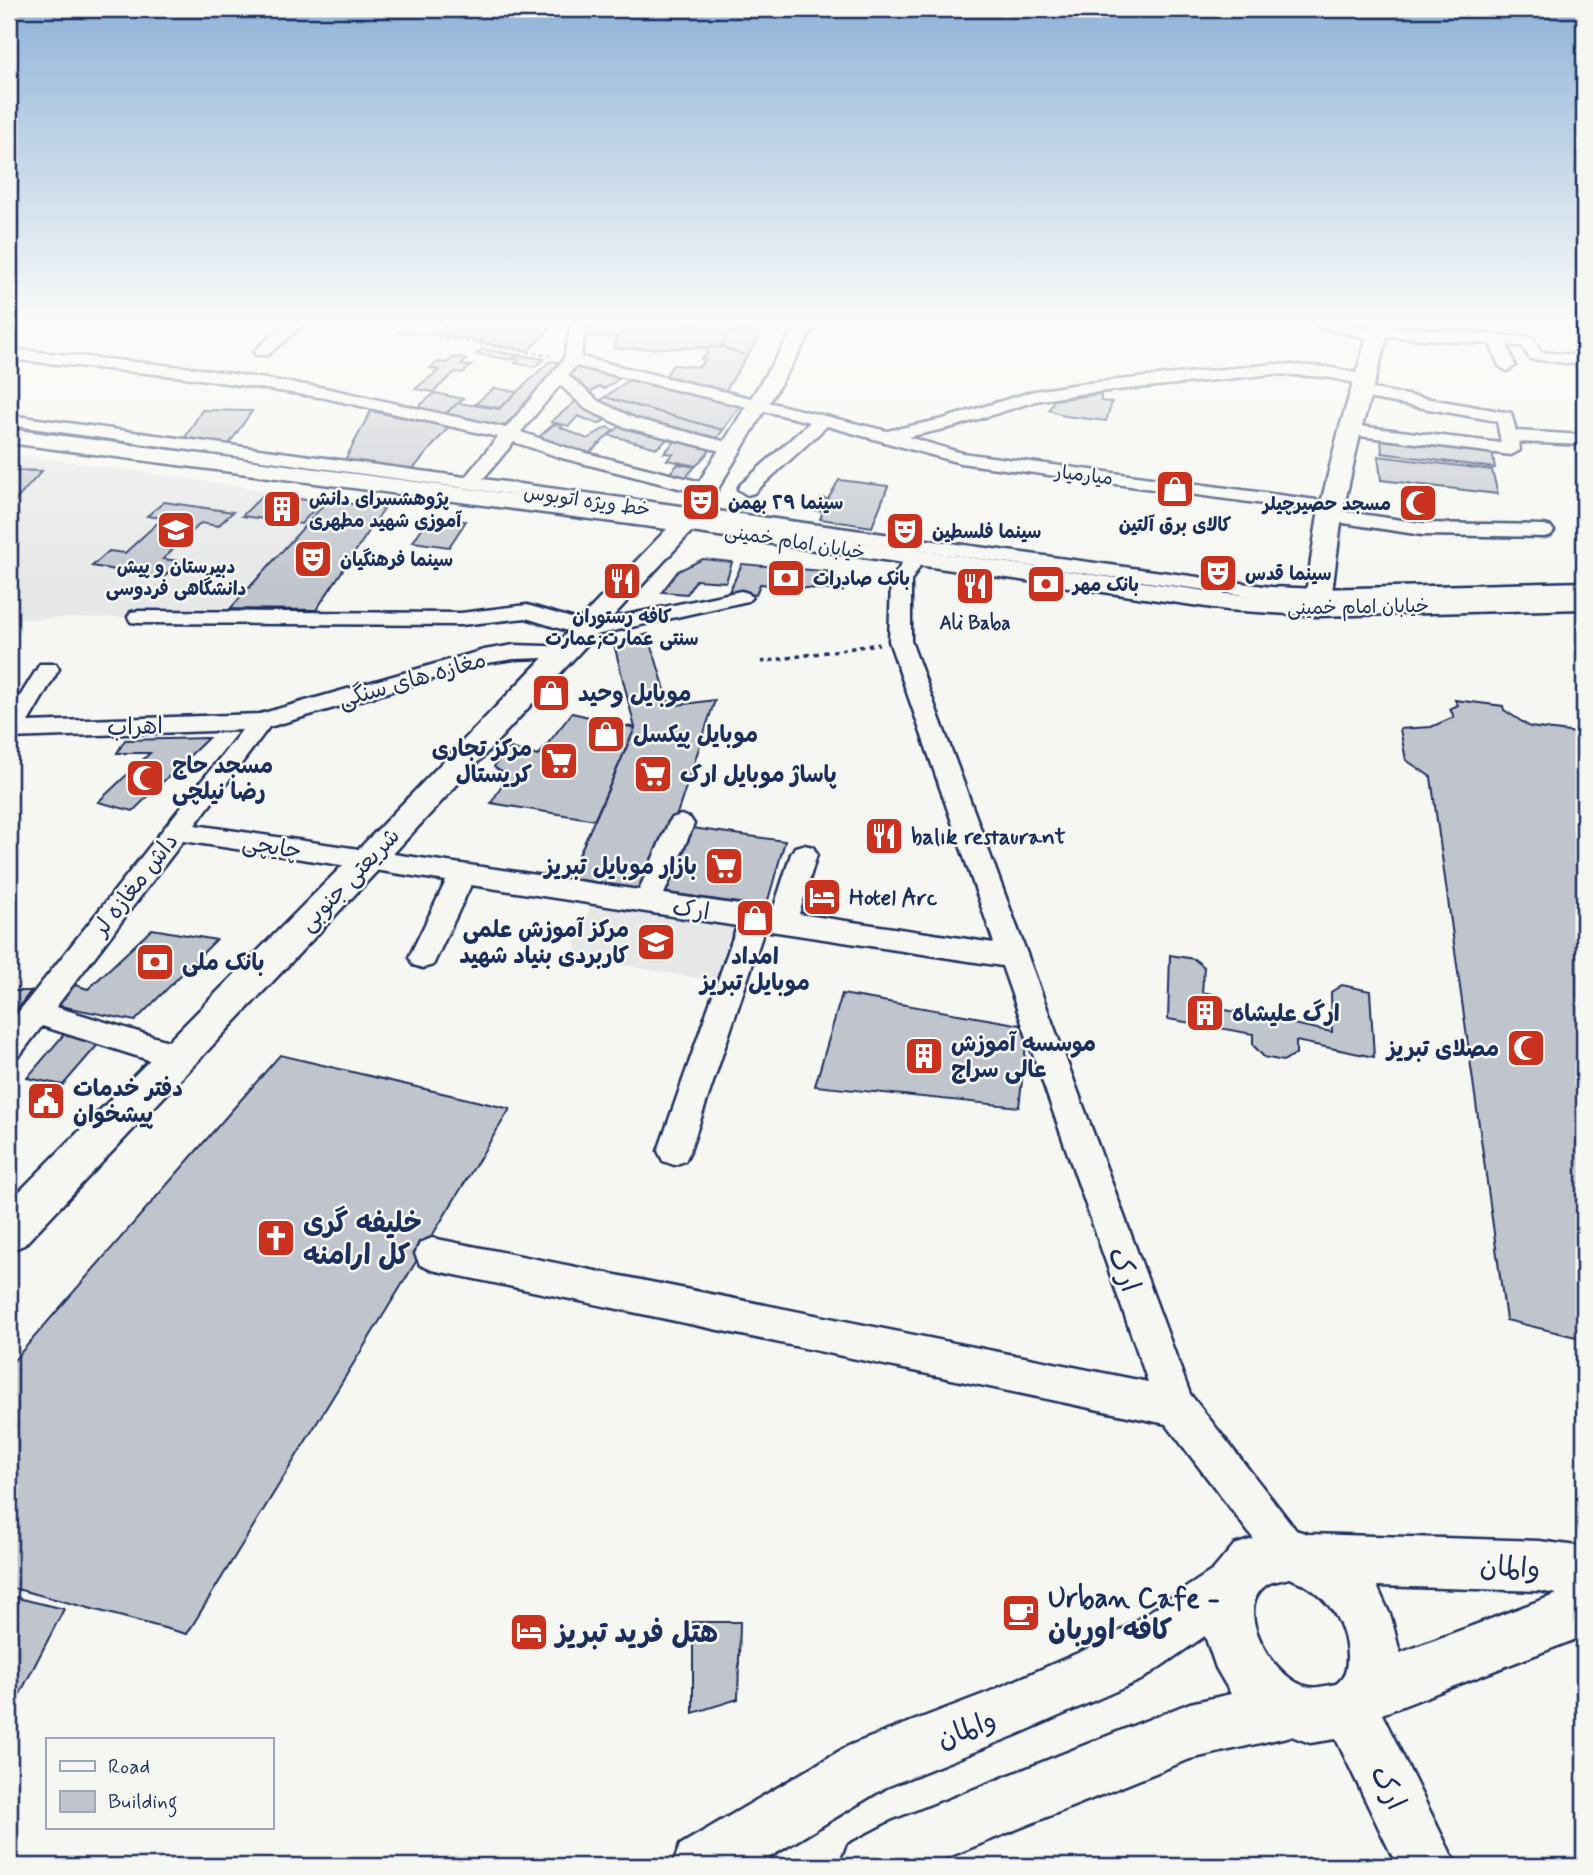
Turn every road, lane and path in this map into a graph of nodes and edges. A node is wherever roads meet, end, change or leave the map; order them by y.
1 (406, 412) edge
2 (530, 412) edge
3 (606, 412) edge
4 (752, 412) edge
5 (786, 412) edge
6 (984, 412) edge
7 (1355, 412) edge
8 (1480, 412) edge
9 (9, 420) edge
10 (822, 421) junction
11 (1350, 430) junction
12 (510, 435) junction
13 (9, 436) edge
14 (884, 436) junction
15 (1508, 436) junction
16 (1584, 440) edge
17 (729, 448) junction
18 (469, 484) junction
19 (706, 489) junction
20 (747, 489) dead end
21 (1331, 511) junction
22 (689, 519) junction
23 (1544, 531) dead end
24 (914, 559) junction
25 (1584, 588) edge
26 (741, 597) dead end
27 (1318, 601) junction
28 (1584, 601) edge
29 (139, 617) dead end
30 (576, 641) junction
31 (900, 641) junction
32 (761, 662) dead end
33 (48, 669) dead end
34 (261, 722) junction
35 (10, 730) edge
36 (681, 824) dead end
37 (176, 831) junction
38 (804, 854) dead end
39 (368, 861) junction
40 (463, 875) junction
41 (647, 902) junction
42 (768, 920) junction
43 (423, 957) dead end
44 (1014, 957) junction
45 (35, 1012) junction
46 (9, 1046) edge
47 (177, 1056) junction
48 (674, 1151) dead end
49 (9, 1231) edge
50 (432, 1254) dead end
51 (1177, 1407) junction
52 (1300, 1556) junction
53 (1584, 1572) edge
54 (1230, 1589) junction
55 (1584, 1610) edge
56 (1357, 1701) junction
57 (1289, 1709) junction
58 (701, 1866) edge
59 (869, 1866) edge
60 (1428, 1866) edge

1 - 12 street
2 - 12 street
3 - 17 street
4 - 17 main road, شریعتی جنوبی
5 - 10 street, میارمیار
6 - 14 street
7 - 11 main road
8 - 15 street
9 - 18 street, خط ویژه اتوبوس
10 - 14 street, میارمیار
10 - 20 street
11 - 15 street
11 - 21 main road
12 - 18 street
12 - 19 street
13 - 22 main road, خیابان امام خمینی
14 - 21 street, میارمیار
15 - 16 street
17 - 19 main road, شریعتی جنوبی
18 - 22 street, خط ویژه اتوبوس
19 - 22 main road, شریعتی جنوبی
21 - 23 street, میارمیار
21 - 27 main road
22 - 24 main road, خیابان امام خمینی
22 - 27 street, خط ویژه اتوبوس
22 - 30 main road, شریعتی جنوبی
24 - 27 main road, خیابان امام خمینی
24 - 31 street, ارک
25 - 27 street, خط ویژه اتوبوس
26 - 30 street, مغازه های سنگی
27 - 28 main road, خیابان امام خمینی
29 - 30 street
30 - 34 street, مغازه های سنگی
30 - 39 main road, شریعتی جنوبی
31 - 32 path
31 - 44 street, ارک
33 - 35 street
34 - 35 street, اهراب
34 - 37 street, داش مغازه لر
36 - 41 street
37 - 39 street, چایچی
37 - 45 street, داش مغازه لر
38 - 42 street
39 - 40 street, ارک
39 - 47 main road, شریعتی جنوبی
40 - 41 street, ارک
40 - 43 street
41 - 42 street, ارک
42 - 44 street, ارک
42 - 48 street
44 - 51 street, ارک
45 - 46 street, داش مغازه لر
45 - 47 street
47 - 49 main road, شریعتی جنوبی
50 - 51 street
51 - 52 street, ارک
52 - 53 main road, والمان
52 - 54 main road
52 - 56 main road
54 - 57 main road
54 - 58 main road, والمان
55 - 56 main road
56 - 57 main road
56 - 60 main road, ارک
57 - 59 main road

